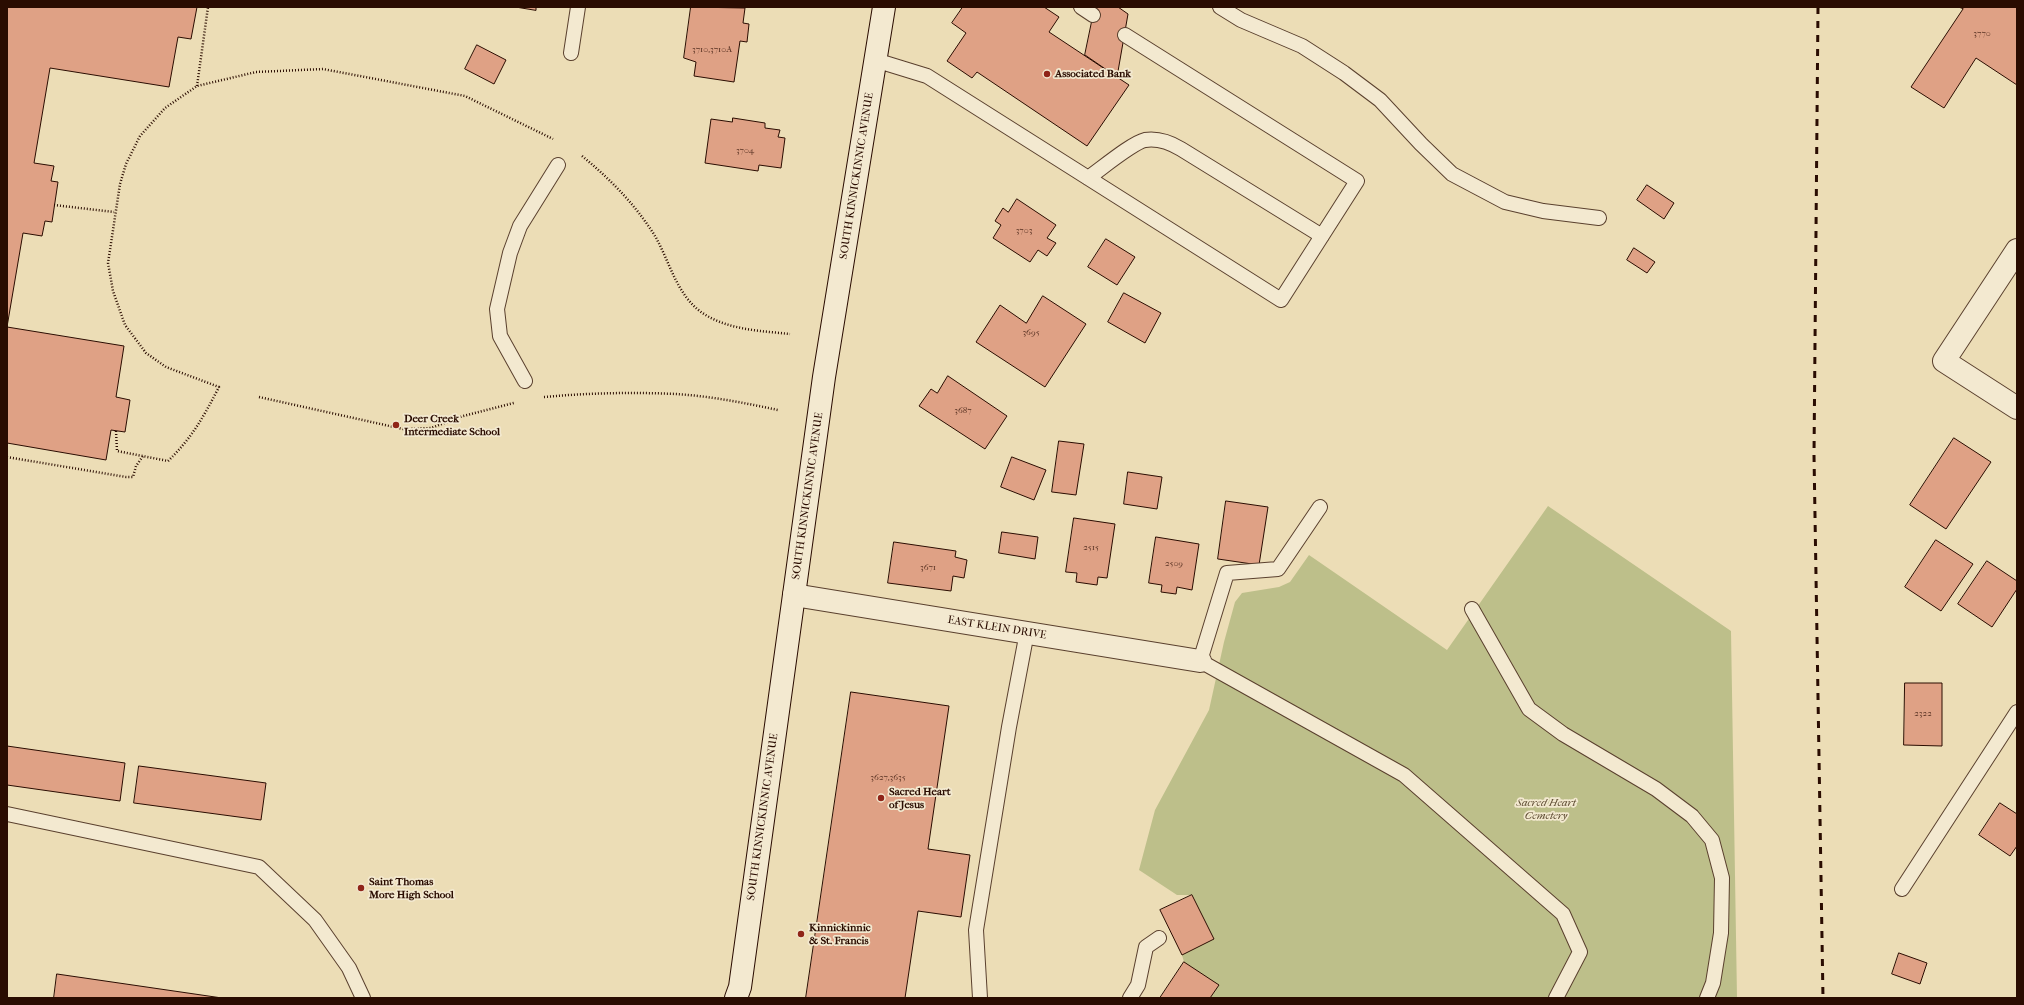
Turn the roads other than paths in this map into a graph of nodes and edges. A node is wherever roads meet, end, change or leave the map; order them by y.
1 (578, 7) edge
2 (884, 7) edge
3 (1081, 7) edge
4 (1220, 7) edge
5 (1093, 15) dead end
6 (1125, 35) dead end
7 (571, 53) dead end
8 (875, 60) junction
9 (558, 165) dead end
10 (1088, 178) junction
11 (1598, 218) dead end
12 (1322, 236) junction
13 (2017, 250) edge
14 (526, 381) dead end
15 (2017, 408) edge
16 (1320, 508) dead end
17 (794, 595) junction
18 (1472, 609) dead end
19 (1026, 632) junction
20 (1200, 660) junction
21 (2017, 712) edge
22 (7, 814) edge
23 (1902, 889) dead end
24 (1159, 938) dead end
25 (739, 994) edge
26 (363, 998) edge
27 (980, 998) edge
28 (1130, 998) edge
29 (1556, 998) edge
30 (1707, 998) edge

1 - 7 lane
2 - 8 main road, SOUTH KINNICKINNIC AVENUE
3 - 5 lane
4 - 11 lane
6 - 12 lane
8 - 10 lane
8 - 17 main road, SOUTH KINNICKINNIC AVENUE
9 - 14 lane
10 - 12 lane
10 - 12 lane
13 - 15 main road
16 - 20 lane
17 - 19 main road, EAST KLEIN DRIVE
17 - 25 main road, SOUTH KINNICKINNIC AVENUE
18 - 30 lane
19 - 20 main road, EAST KLEIN DRIVE
19 - 27 lane
20 - 29 lane
21 - 23 lane
22 - 26 lane
24 - 28 lane

